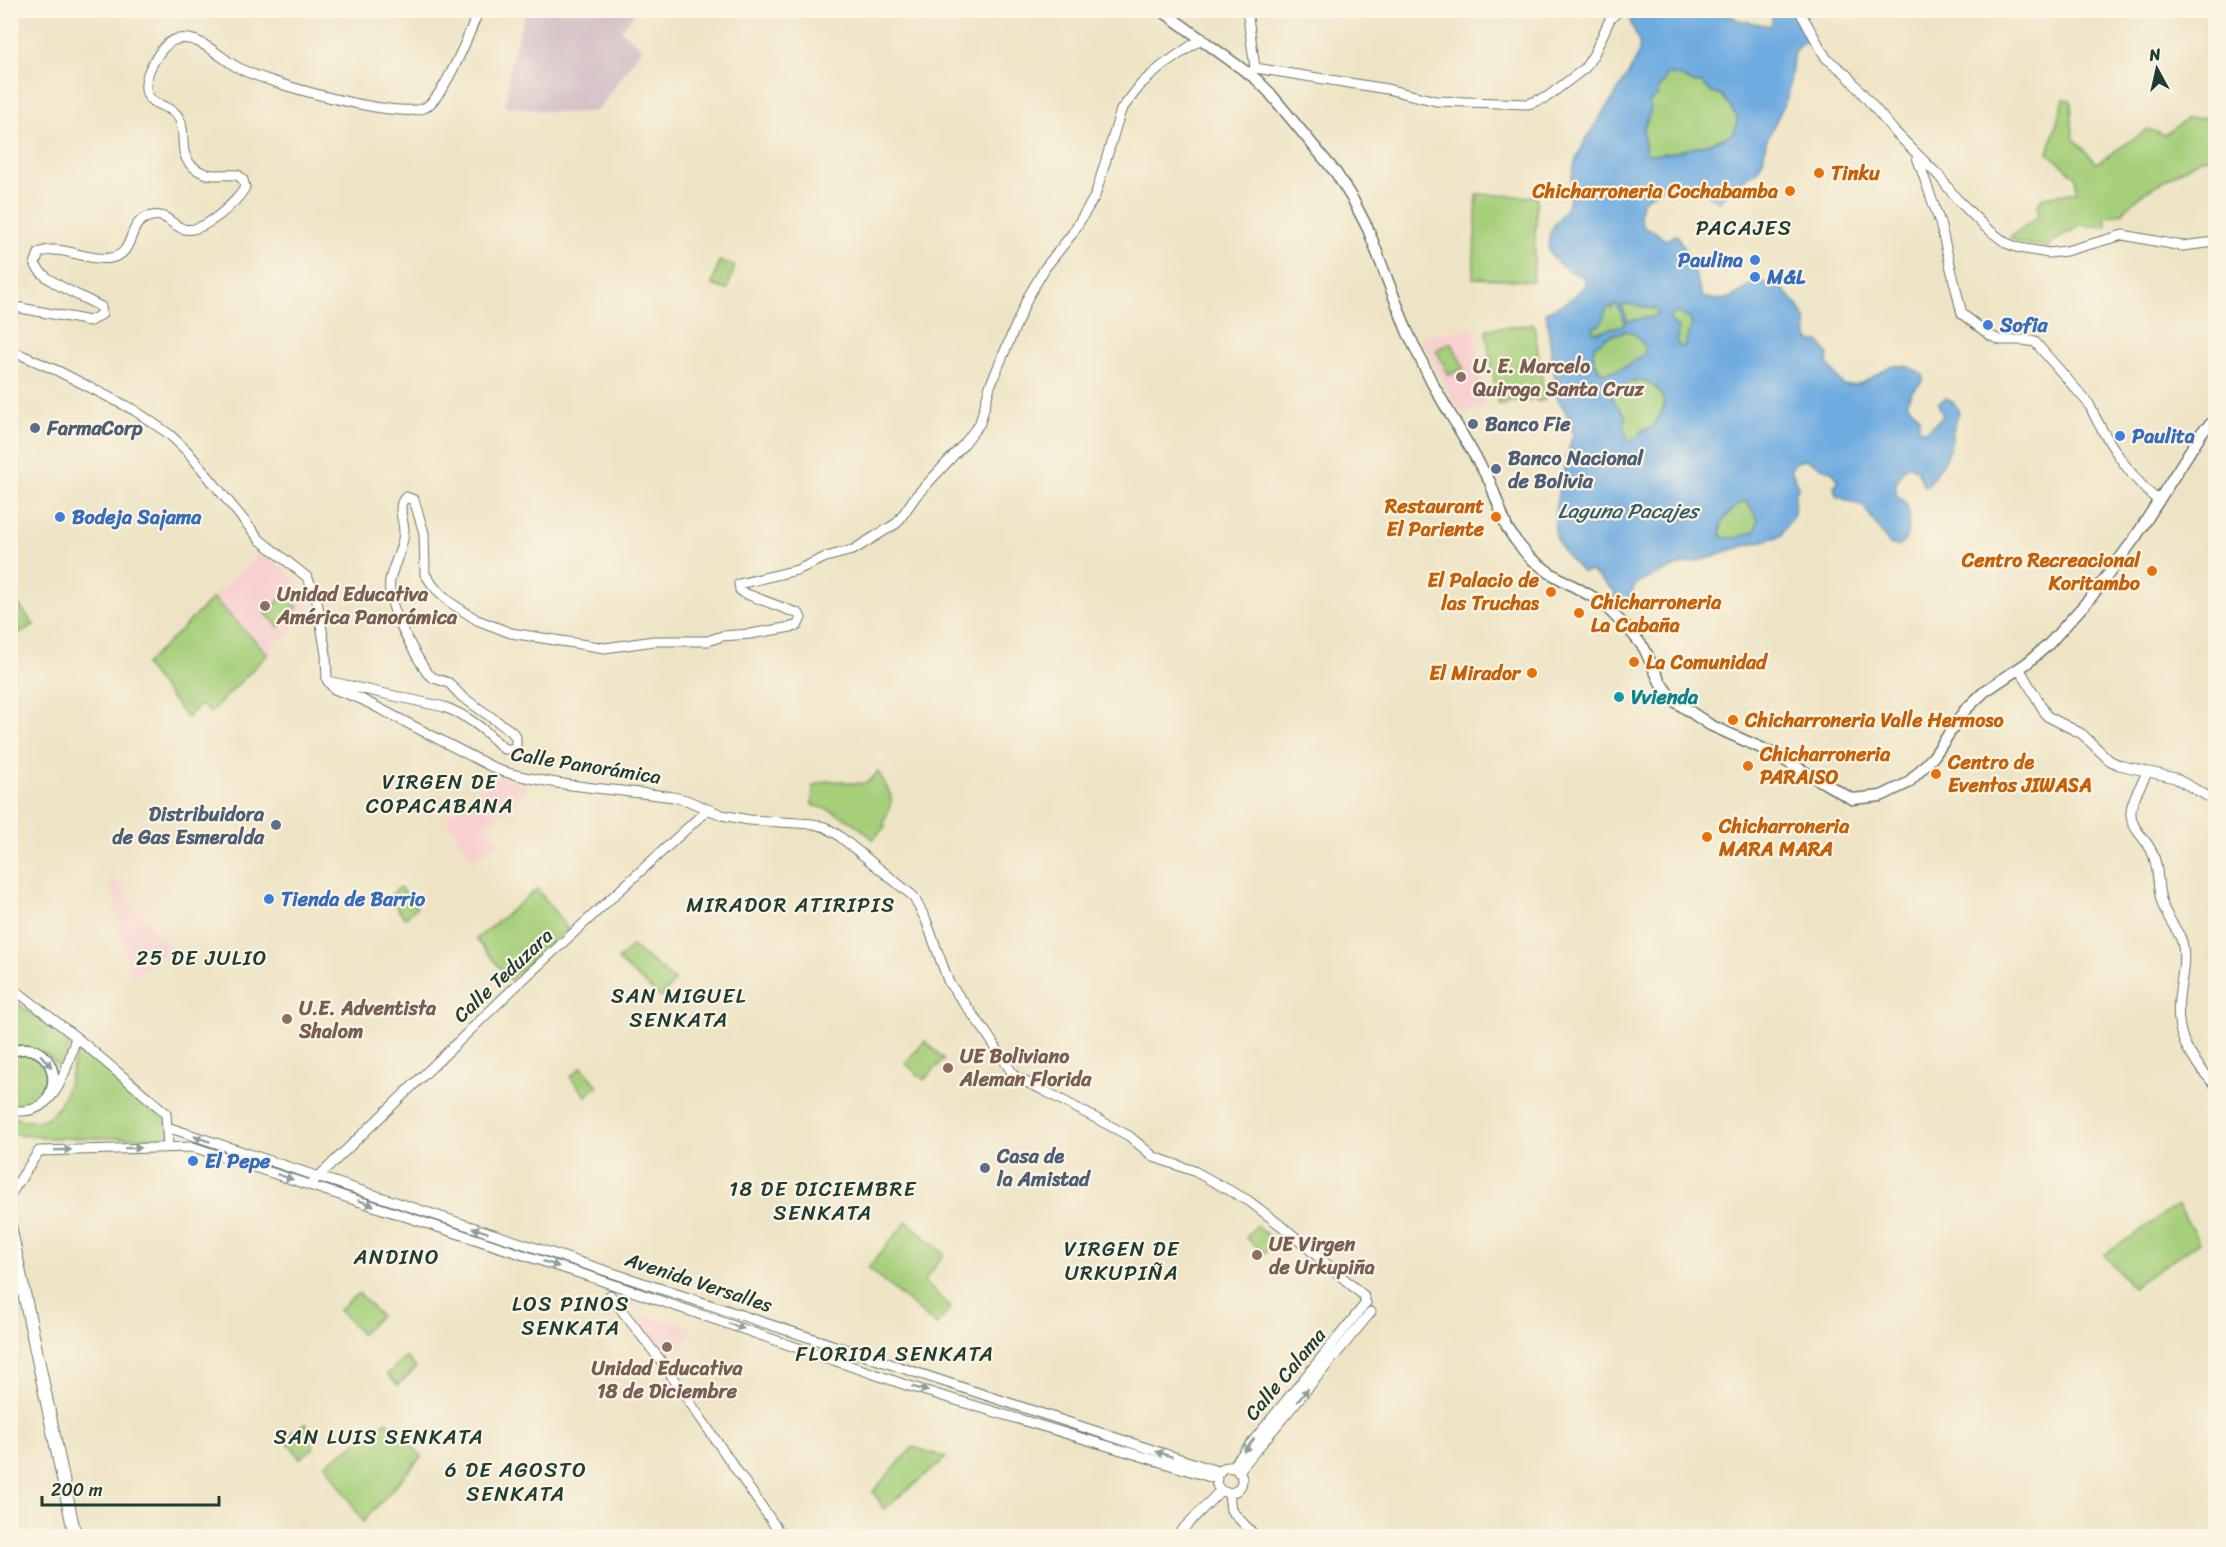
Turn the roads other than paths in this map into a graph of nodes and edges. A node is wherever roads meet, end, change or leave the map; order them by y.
1 (480, 10) edge
2 (1161, 10) edge
3 (1247, 10) edge
4 (1619, 10) edge
5 (1799, 10) edge
6 (1202, 38) junction
7 (1252, 70) junction
8 (1916, 154) junction
9 (2216, 242) edge
10 (10, 306) edge
11 (10, 350) edge
12 (2216, 419) edge
13 (2159, 501) junction
14 (2019, 668) junction
15 (327, 680) junction
16 (2147, 773) junction
17 (2216, 801) edge
18 (707, 810) junction
19 (10, 986) edge
20 (76, 1037) junction
21 (10, 1052) edge
22 (2216, 1086) edge
23 (48, 1098) junction
24 (10, 1110) edge
25 (167, 1127) junction
26 (168, 1148) junction
27 (314, 1181) junction
28 (10, 1195) edge
29 (10, 1226) edge
30 (10, 1266) edge
31 (616, 1274) junction
32 (610, 1283) junction
33 (1366, 1302) joint
34 (1371, 1312) dead end
35 (1235, 1470) junction
36 (1218, 1475) junction
37 (1225, 1491) junction
38 (67, 1536) edge
39 (75, 1536) edge
40 (782, 1536) edge
41 (1176, 1536) edge
42 (1255, 1536) edge

1 - 10 street
2 - 6 main road
3 - 7 street
4 - 7 street
5 - 8 street
6 - 7 main road
6 - 15 street
7 - 14 main road
8 - 9 street
8 - 13 street
11 - 15 street
12 - 13 main road
13 - 14 main road
14 - 16 street
15 - 18 street, Calle Panorámica
16 - 17 street
16 - 22 street
18 - 27 street, Calle Teduzara
18 - 33 street, Calle Panorámica
19 - 20 street
20 - 23 street
20 - 25 street
21 -> 23 main road
23 - 24 street
25 - 26 street
27 -> 25 street, Avenida Versalles
26 -> 27 street, Avenida Versalles
28 -> 26 street, Avenida Versalles
31 -> 27 street, Avenida Versalles
27 -> 32 street, Avenida Versalles
29 - 39 highway
30 - 38 highway
31 - 32 street
36 -> 31 street, Avenida Versalles
32 -> 36 street, Avenida Versalles
32 - 40 street
33 -> 35 street, Calle Calama
35 -> 34 street
35 - 36 street
35 - 37 street
36 - 37 street
37 - 41 street
37 - 42 street

